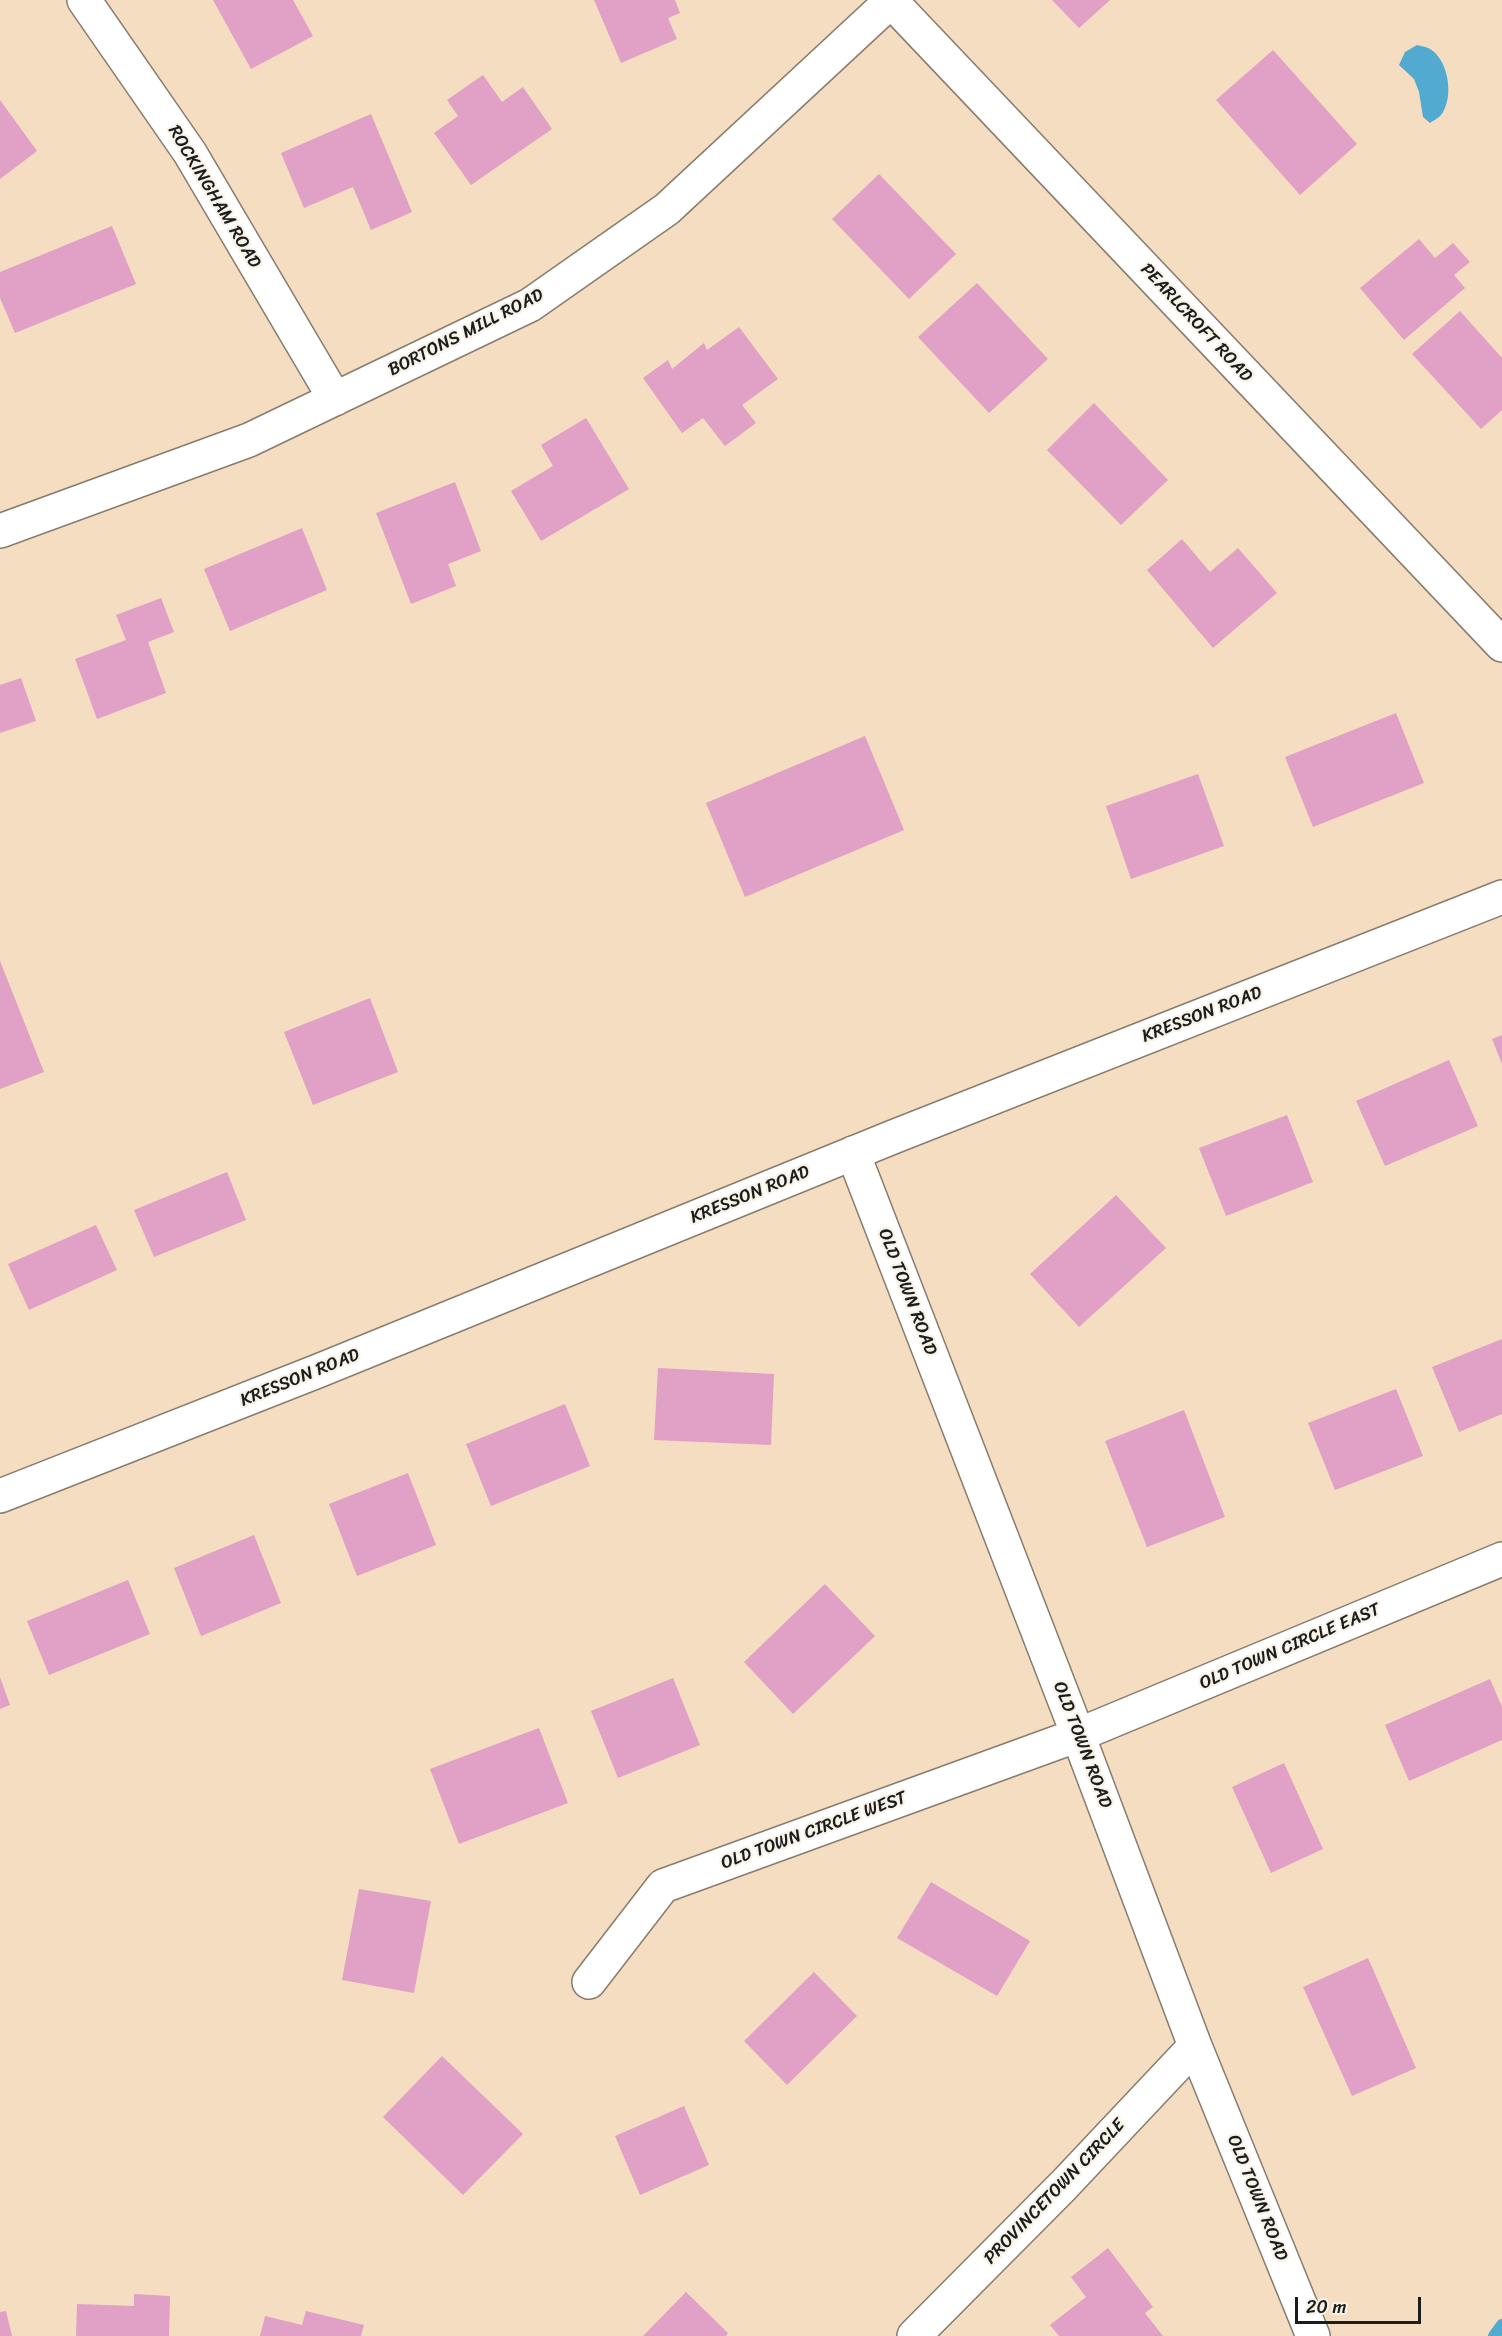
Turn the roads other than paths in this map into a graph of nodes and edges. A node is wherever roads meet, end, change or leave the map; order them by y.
1 (84, 0) edge
2 (891, 1) edge
3 (334, 399) junction
4 (0, 531) edge
5 (1502, 645) edge
6 (1502, 897) edge
7 (853, 1153) junction
8 (0, 1496) edge
9 (1502, 1559) edge
10 (1078, 1735) junction
11 (589, 1982) dead end
12 (1195, 2046) junction
13 (914, 2336) edge
14 (1313, 2336) edge

1 - 3 street, ROCKINGHAM ROAD
2 - 3 street, BORTONS MILL ROAD
2 - 5 street, PEARLCROFT ROAD
3 - 4 street, BORTONS MILL ROAD
6 - 7 street, KRESSON ROAD
7 - 8 street, KRESSON ROAD
7 - 10 street, OLD TOWN ROAD
9 - 10 street, OLD TOWN CIRCLE EAST
10 - 11 street, OLD TOWN CIRCLE WEST
10 - 12 street, OLD TOWN ROAD
12 - 13 street, PROVINCETOWN CIRCLE
12 - 14 street, OLD TOWN ROAD

